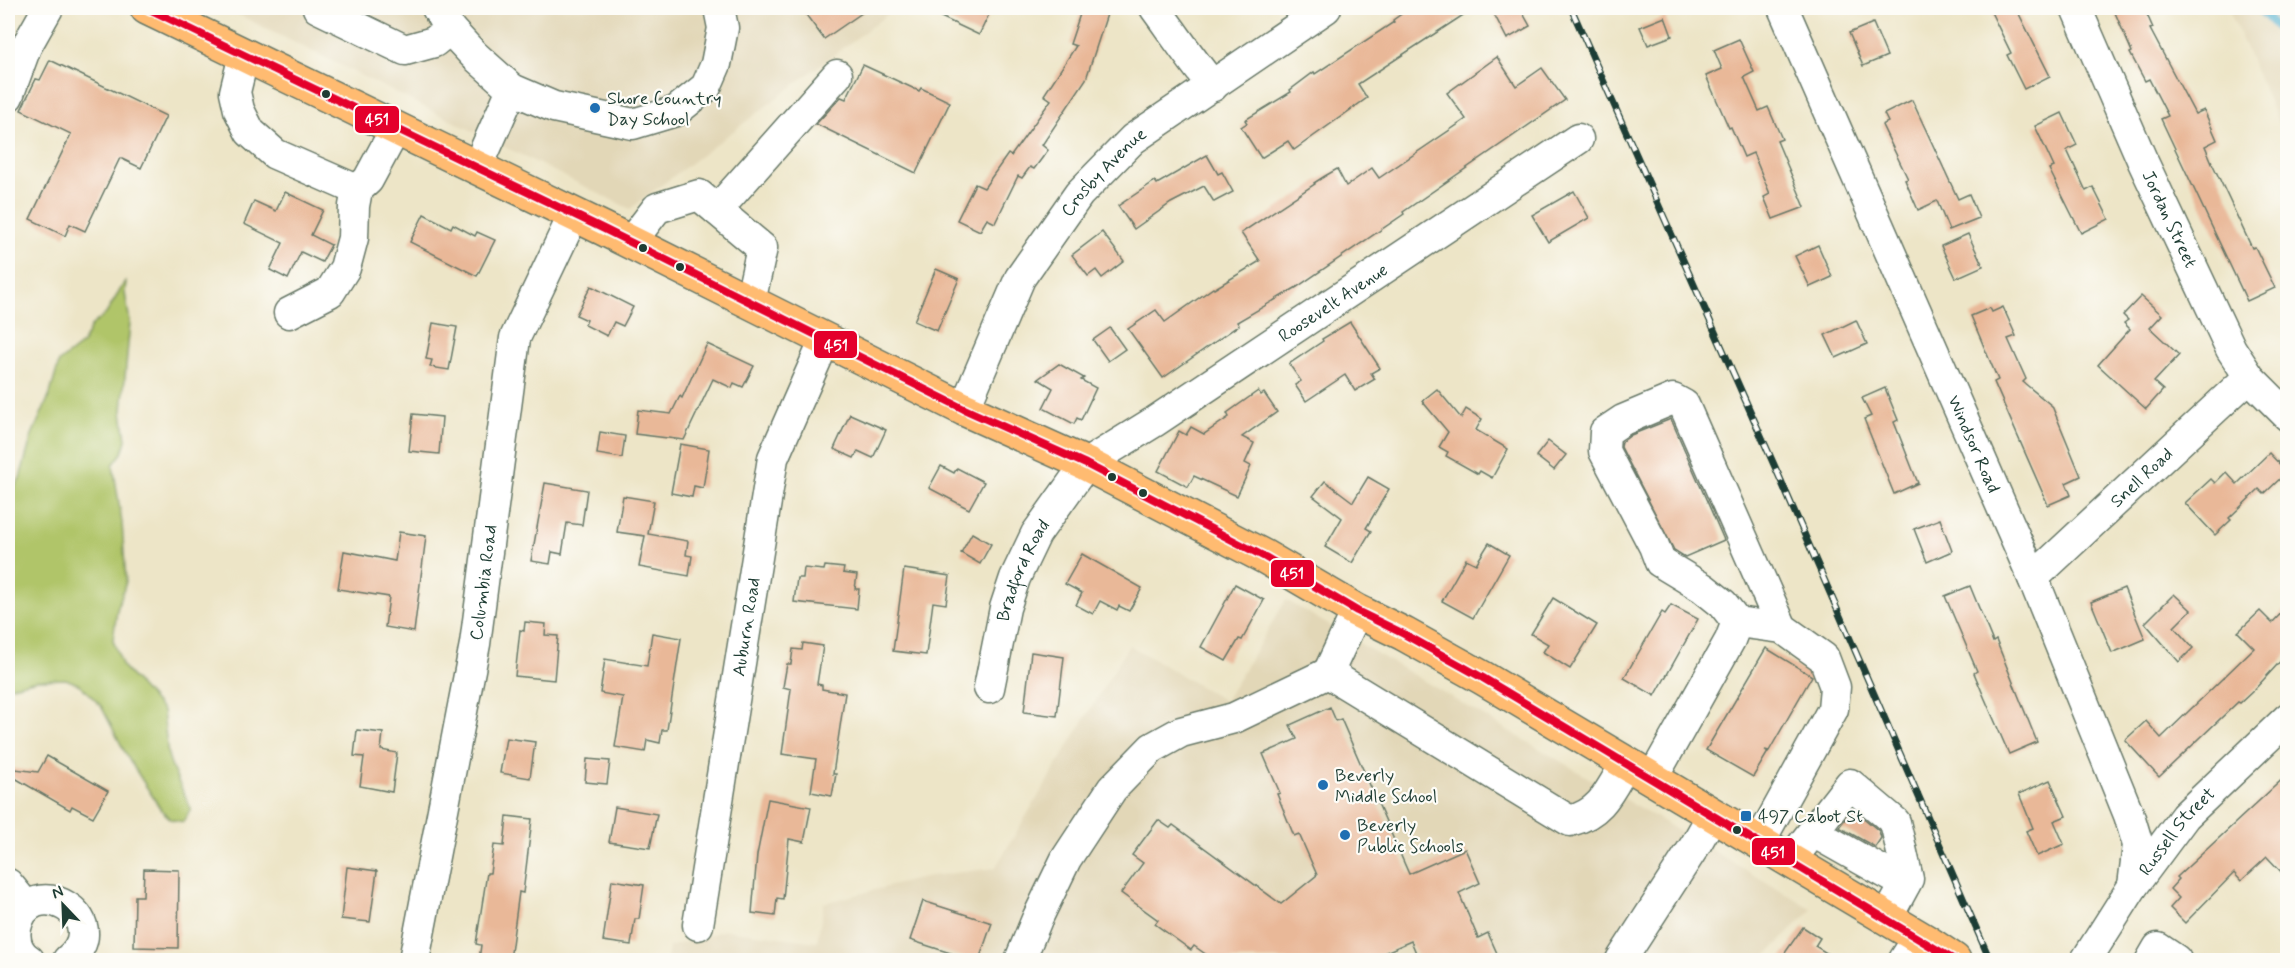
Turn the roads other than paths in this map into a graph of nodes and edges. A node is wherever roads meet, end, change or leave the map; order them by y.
1 (48, 8) edge
2 (147, 8) edge
3 (318, 8) edge
4 (719, 8) edge
5 (1155, 8) edge
6 (1326, 8) edge
7 (1783, 8) edge
8 (2076, 8) edge
9 (362, 17) edge
10 (443, 18) edge
11 (244, 55) junction
12 (837, 75) dead end
13 (1213, 86) junction
14 (512, 89) junction
15 (8, 96) edge
16 (396, 129) junction
17 (1578, 139) dead end
18 (477, 168) junction
19 (357, 190) junction
20 (717, 210) junction
21 (574, 214) junction
22 (631, 242) junction
23 (750, 302) junction
24 (290, 314) dead end
25 (825, 340) junction
26 (2249, 376) junction
27 (964, 409) junction
28 (2288, 416) edge
29 (1086, 464) junction
30 (2033, 578) junction
31 (1357, 611) junction
32 (1737, 622) junction
33 (1782, 628) junction
34 (1328, 673) junction
35 (989, 688) dead end
36 (2288, 718) edge
37 (1639, 771) junction
38 (1713, 814) junction
39 (1813, 832) junction
40 (1759, 843) junction
41 (1790, 861) junction
42 (8, 884) edge
43 (1905, 884) junction
44 (2133, 886) junction
45 (27, 907) junction
46 (1887, 918) junction
47 (698, 926) dead end
48 (1911, 949) edge
49 (29, 960) edge
50 (68, 960) edge
51 (414, 960) edge
52 (1020, 960) edge
53 (1621, 960) edge
54 (1954, 960) edge
55 (2086, 960) edge
56 (2151, 960) edge
57 (2176, 960) edge

1 - 15 street
2 - 11 highway
3 - 9 street
4 - 14 street
5 - 13 street
6 - 13 street, Crosby Avenue
7 - 30 street, Windsor Road
8 - 26 street, Jordan Street
9 - 10 street
10 - 14 street
11 - 16 highway
11 - 19 street
12 - 20 street
13 - 27 street, Crosby Avenue
14 - 18 street
16 - 18 highway
16 - 19 street
17 - 29 street, Roosevelt Avenue
18 - 21 highway
19 - 24 street
20 - 22 street
20 - 23 street
21 - 22 highway
21 - 51 street, Columbia Road
22 - 23 highway
23 - 25 highway
25 - 27 highway
25 - 47 street, Auburn Road
26 - 28 street, Jordan Street
26 - 30 street, Snell Road
27 - 29 highway
29 - 31 highway
29 - 35 street, Bradford Road
30 - 44 street, Windsor Road
31 - 34 street
31 - 37 highway
32 - 33 street
32 - 33 street
32 - 37 street
33 - 40 street
34 - 37 street
34 - 52 street
36 - 44 street, Russell Street
37 - 38 highway
38 - 40 highway
38 - 53 street
39 - 41 street
39 - 43 street
39 - 43 street
40 - 41 highway
41 - 46 highway
42 - 45 street
43 - 46 street
44 - 55 street, Russell Street
45 - 49 street
45 - 50 street
46 - 48 highway
48 - 54 highway
56 - 57 street

